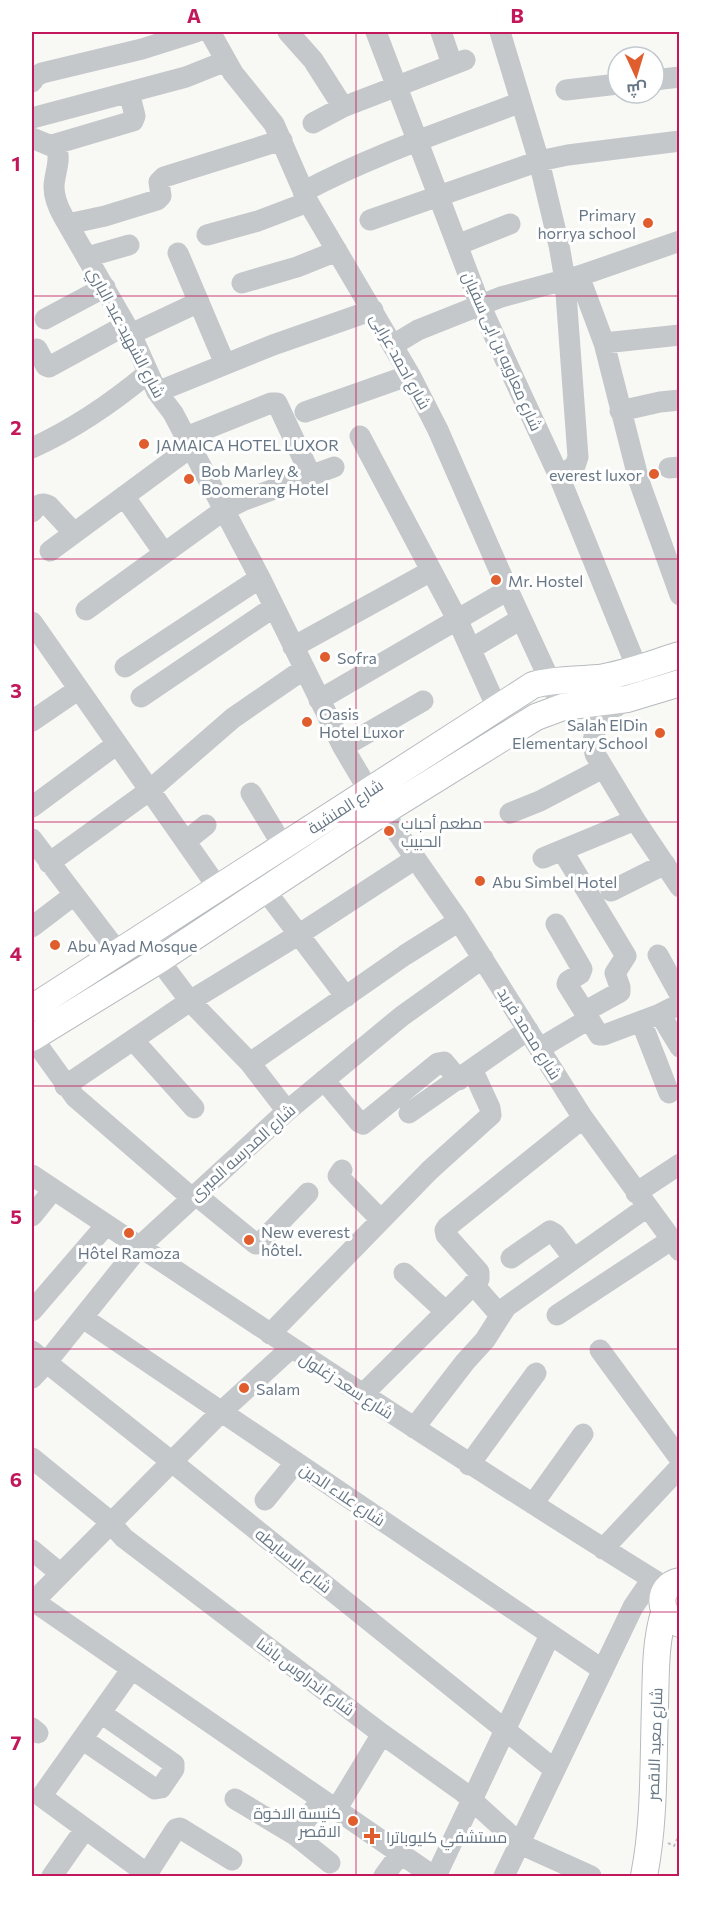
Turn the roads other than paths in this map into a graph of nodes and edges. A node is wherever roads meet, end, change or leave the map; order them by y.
1 (196, 32) edge
2 (210, 32) edge
3 (376, 32) edge
4 (441, 32) edge
5 (501, 32) edge
6 (300, 35) edge
7 (226, 61) junction
8 (32, 82) edge
9 (397, 85) junction
10 (606, 85) edge
11 (566, 90) dead end
12 (129, 92) junction
13 (521, 102) junction
14 (343, 107) junction
15 (32, 118) edge
16 (313, 123) dead end
17 (32, 138) edge
18 (282, 140) junction
19 (417, 141) junction
20 (680, 141) edge
21 (52, 145) junction
22 (539, 161) junction
23 (438, 196) junction
24 (305, 197) junction
25 (370, 220) dead end
26 (68, 224) junction
27 (510, 224) dead end
28 (207, 235) dead end
29 (680, 242) edge
30 (129, 245) dead end
31 (457, 245) junction
32 (337, 251) junction
33 (178, 253) dead end
34 (87, 257) junction
35 (572, 278) junction
36 (242, 283) dead end
37 (105, 287) junction
38 (199, 302) junction
39 (480, 305) junction
40 (373, 310) junction
41 (45, 319) dead end
42 (129, 329) junction
43 (680, 335) edge
44 (604, 343) junction
45 (393, 345) junction
46 (37, 349) dead end
47 (225, 364) junction
48 (148, 373) junction
49 (410, 375) junction
50 (157, 392) junction
51 (680, 400) edge
52 (620, 411) junction
53 (305, 412) dead end
54 (360, 436) dead end
55 (188, 442) junction
56 (32, 448) edge
57 (334, 467) dead end
58 (311, 476) junction
59 (559, 476) junction
60 (124, 496) junction
61 (224, 510) junction
62 (32, 512) edge
63 (74, 533) junction
64 (50, 551) dead end
65 (164, 553) junction
66 (431, 571) junction
67 (260, 578) junction
68 (508, 590) junction
69 (680, 595) edge
70 (274, 607) junction
71 (87, 610) dead end
72 (521, 619) junction
73 (457, 620) junction
74 (32, 622) edge
75 (293, 647) junction
76 (471, 650) junction
77 (680, 655) edge
78 (125, 667) dead end
79 (637, 668) junction
80 (304, 669) junction
81 (550, 681) junction
82 (680, 683) edge
83 (79, 689) junction
84 (141, 697) dead end
85 (627, 699) junction
86 (319, 700) junction
87 (423, 701) dead end
88 (563, 707) junction
89 (497, 708) junction
90 (32, 721) edge
91 (117, 744) junction
92 (343, 747) junction
93 (603, 768) junction
94 (150, 790) junction
95 (369, 791) junction
96 (250, 793) dead end
97 (32, 807) edge
98 (383, 812) junction
99 (510, 813) dead end
100 (635, 820) junction
101 (206, 825) dead end
102 (32, 839) edge
103 (186, 841) junction
104 (283, 846) junction
105 (415, 859) junction
106 (49, 863) junction
107 (665, 864) junction
108 (680, 887) edge
109 (218, 888) junction
110 (266, 890) junction
111 (611, 891) dead end
112 (74, 896) junction
113 (459, 921) junction
114 (556, 924) dead end
115 (32, 927) edge
116 (298, 935) junction
117 (118, 952) junction
118 (658, 955) dead end
119 (483, 958) junction
120 (159, 960) junction
121 (680, 995) edge
122 (346, 997) junction
123 (190, 1001) junction
124 (680, 1004) edge
125 (32, 1008) edge
126 (587, 1016) junction
127 (650, 1018) junction
128 (528, 1030) junction
129 (32, 1037) edge
130 (134, 1041) junction
131 (680, 1047) edge
132 (540, 1048) junction
133 (250, 1063) junction
134 (465, 1075) junction
135 (324, 1080) junction
136 (65, 1086) junction
137 (669, 1093) dead end
138 (194, 1108) dead end
139 (287, 1110) junction
140 (410, 1113) dead end
141 (583, 1118) junction
142 (680, 1164) edge
143 (342, 1170) dead end
144 (32, 1175) edge
145 (53, 1190) junction
146 (308, 1193) dead end
147 (194, 1197) junction
148 (642, 1200) junction
149 (32, 1216) edge
150 (381, 1220) junction
151 (106, 1225) junction
152 (675, 1245) edge
153 (139, 1247) junction
154 (512, 1258) dead end
155 (574, 1259) junction
156 (404, 1273) dead end
157 (473, 1284) junction
158 (32, 1311) edge
159 (446, 1312) junction
160 (500, 1315) junction
161 (557, 1315) dead end
162 (83, 1318) junction
163 (270, 1334) junction
164 (291, 1348) junction
165 (600, 1350) dead end
166 (36, 1364) edge
167 (536, 1372) dead end
168 (362, 1395) junction
169 (221, 1412) junction
170 (414, 1428) junction
171 (583, 1434) dead end
172 (32, 1458) edge
173 (680, 1459) edge
174 (172, 1462) junction
175 (296, 1462) junction
176 (469, 1465) junction
177 (680, 1467) edge
178 (265, 1500) dead end
179 (533, 1504) junction
180 (111, 1524) junction
181 (603, 1549) junction
182 (32, 1550) edge
183 (61, 1574) junction
184 (668, 1597) edge
185 (32, 1601) edge
186 (550, 1635) junction
187 (131, 1670) junction
188 (603, 1670) junction
189 (101, 1713) junction
190 (505, 1730) junction
191 (382, 1734) junction
192 (82, 1738) junction
193 (555, 1770) junction
194 (235, 1799) dead end
195 (473, 1799) junction
196 (37, 1805) edge
197 (329, 1805) junction
198 (85, 1829) junction
199 (295, 1835) junction
200 (520, 1844) junction
201 (400, 1854) junction
202 (232, 1860) dead end
203 (330, 1863) dead end
204 (122, 1869) edge
205 (148, 1875) edge
206 (585, 1875) edge
207 (52, 1876) edge
208 (384, 1876) edge
209 (434, 1876) edge
210 (504, 1876) edge
211 (644, 1876) edge

1 - 8 street
2 - 7 street, شارع احمد عرابى
3 - 9 street, شارع معاويه بن ابى سفيان
4 - 9 street
5 - 13 street
6 - 14 street
7 - 12 street
7 - 18 street, شارع احمد عرابى
9 - 14 street
9 - 19 street, شارع معاويه بن ابى سفيان
10 - 11 street
12 - 15 street
12 - 21 street
13 - 19 street
13 - 22 street
14 - 16 street
17 - 21 street
18 - 24 street, شارع احمد عرابى
18 - 26 street
19 - 23 street, شارع معاويه بن ابى سفيان
19 - 24 street
20 - 22 street
21 - 26 street, شارع الشهيد عبد الباري
22 - 23 street
22 - 35 street
23 - 25 street
23 - 31 street, شارع معاويه بن ابى سفيان
24 - 28 street
24 - 32 street, شارع احمد عرابى
26 - 34 street, شارع الشهيد عبد الباري
27 - 31 street
29 - 35 street
30 - 34 street
31 - 39 street, شارع معاويه بن ابى سفيان
32 - 36 street
32 - 40 street, شارع احمد عرابى
33 - 38 street
34 - 37 street, شارع الشهيد عبد الباري
35 - 39 street
35 - 44 street
35 - 59 street
37 - 41 street
37 - 42 street, شارع الشهيد عبد الباري
38 - 42 street
38 - 47 street
39 - 45 street
39 - 59 street, شارع معاويه بن ابى سفيان
40 - 45 street, شارع احمد عرابى
40 - 47 street
42 - 46 street
42 - 48 street, شارع الشهيد عبد الباري
43 - 44 street
44 - 52 street
45 - 49 street, شارع احمد عرابى
47 - 50 street
48 - 50 street, شارع الشهيد عبد الباري
48 - 56 street
49 - 53 street
49 - 68 street, شارع احمد عرابى
50 - 55 street, شارع الشهيد عبد الباري
51 - 52 street
52 - 69 street
54 - 66 street
55 - 58 street
55 - 60 street
55 - 61 street, شارع الشهيد عبد الباري
57 - 58 street
58 - 61 street
59 - 79 street, شارع معاويه بن ابى سفيان
60 - 63 street
60 - 65 street
61 - 65 street
61 - 67 street, شارع الشهيد عبد الباري
62 - 63 street
63 - 64 street
65 - 71 street
66 - 73 street
66 - 75 street
67 - 70 street, شارع الشهيد عبد الباري
67 - 78 street
68 - 72 street, شارع احمد عرابى
68 - 73 street
70 - 75 street, شارع الشهيد عبد الباري
70 - 84 street
72 - 76 street
72 - 81 street, شارع احمد عرابى
73 - 76 street
73 - 86 street
74 - 83 street
75 - 80 street, شارع الشهيد عبد الباري
76 - 89 street
77 - 79 main road, شارع المنشية
79 - 81 main road, شارع المنشية
80 - 86 street, شارع الشهيد عبد الباري
80 - 94 street
81 - 88 street, شارع احمد عرابى
81 - 89 main road, شارع المنشية
82 - 85 main road, شارع المنشية
83 - 90 street
83 - 91 street
85 - 88 main road, شارع المنشية
85 - 93 street
86 - 92 street, شارع الشهيد عبد الباري
87 - 92 street
88 - 98 main road, شارع المنشية
89 - 95 main road, شارع المنشية
91 - 94 street
91 - 97 street
92 - 95 street, شارع الشهيد عبد الباري
93 - 99 street
93 - 100 street
94 - 103 street
94 - 106 street
95 - 104 main road, شارع المنشية
96 - 104 street
98 - 105 street, شارع محمد فريد
98 - 110 main road, شارع المنشية
100 - 107 street
100 - 126 street
101 - 103 street
102 - 106 street
103 - 109 street
104 - 109 main road, شارع المنشية
105 - 113 street, شارع محمد فريد
105 - 116 street
106 - 112 street
107 - 108 street
107 - 111 street
109 - 117 main road, شارع المنشية
110 - 116 street
110 - 120 main road, شارع المنشية
112 - 115 street
112 - 117 street
113 - 119 street, شارع محمد فريد
113 - 122 street
114 - 126 street
116 - 122 street
116 - 123 street
117 - 125 main road, شارع المنشية
118 - 121 street
119 - 128 street, شارع محمد فريد
119 - 135 street, شارع المدرسه الميرى
120 - 123 street
120 - 129 main road, شارع المنشية
122 - 133 street
123 - 130 street
123 - 133 street
124 - 127 street
126 - 127 street
126 - 132 street
127 - 131 street
127 - 137 street
128 - 132 street, شارع محمد فريد
128 - 134 street
129 - 136 street
130 - 136 street
130 - 138 street
132 - 141 street, شارع محمد فريد
133 - 139 street
134 - 135 street
134 - 140 street
134 - 150 street
135 - 139 street, شارع المدرسه الميرى
136 - 147 street
139 - 147 street, شارع المدرسه الميرى
141 - 148 street, شارع محمد فريد
141 - 157 street
142 - 148 street
143 - 150 street
144 - 145 street, شارع سعد زغلول
145 - 149 street
145 - 151 street, شارع سعد زغلول
146 - 147 street
147 - 153 street, شارع المدرسه الميرى
148 - 152 street, شارع محمد فريد
148 - 155 street
150 - 163 street
151 - 153 street, شارع سعد زغلول
151 - 158 street
152 - 161 street
153 - 162 street, شارع المدرسه الميرى
153 - 163 street, شارع سعد زغلول
154 - 155 street
155 - 160 street
156 - 159 street
157 - 159 street
157 - 160 street
159 - 168 street
160 - 170 street
162 - 166 street, شارع المدرسه الميرى
162 - 169 street, شارع علاء الدين
163 - 164 street, شارع سعد زغلول
164 - 168 street, شارع سعد زغلول
164 - 169 street
165 - 173 street
166 - 174 street, شارع الاسايطه
167 - 176 street
168 - 170 street, شارع سعد زغلول
169 - 174 street
169 - 175 street, شارع علاء الدين
170 - 176 street, شارع سعد زغلول
171 - 179 street
172 - 180 street, شارع اندراوس باشا
174 - 180 street
174 - 190 street, شارع الاسايطه
175 - 178 street
175 - 186 street, شارع علاء الدين
176 - 179 street, شارع سعد زغلول
177 - 181 street
179 - 181 street, شارع سعد زغلول
180 - 183 street
180 - 191 street, شارع اندراوس باشا
181 - 184 street, شارع سعد زغلول
182 - 183 street
183 - 185 street
184 - 188 street
184 - 211 main road, شارع معبد الاقصر
185 - 187 street
186 - 188 street, شارع علاء الدين
186 - 190 street
187 - 189 street
187 - 197 street
188 - 193 street
189 - 192 street
189 - 192 street
190 - 193 street, شارع الاسايطه
190 - 195 street
191 - 195 street, شارع اندراوس باشا
191 - 197 street
192 - 196 street
193 - 200 street
194 - 199 street
195 - 200 street, شارع اندراوس باشا
195 - 209 street
196 - 198 street
197 - 199 street
197 - 201 street
198 - 204 street
198 - 207 street
199 - 203 street
200 - 206 street, شارع اندراوس باشا
200 - 210 street
201 - 208 street
201 - 209 street
202 - 205 street
204 - 205 street

